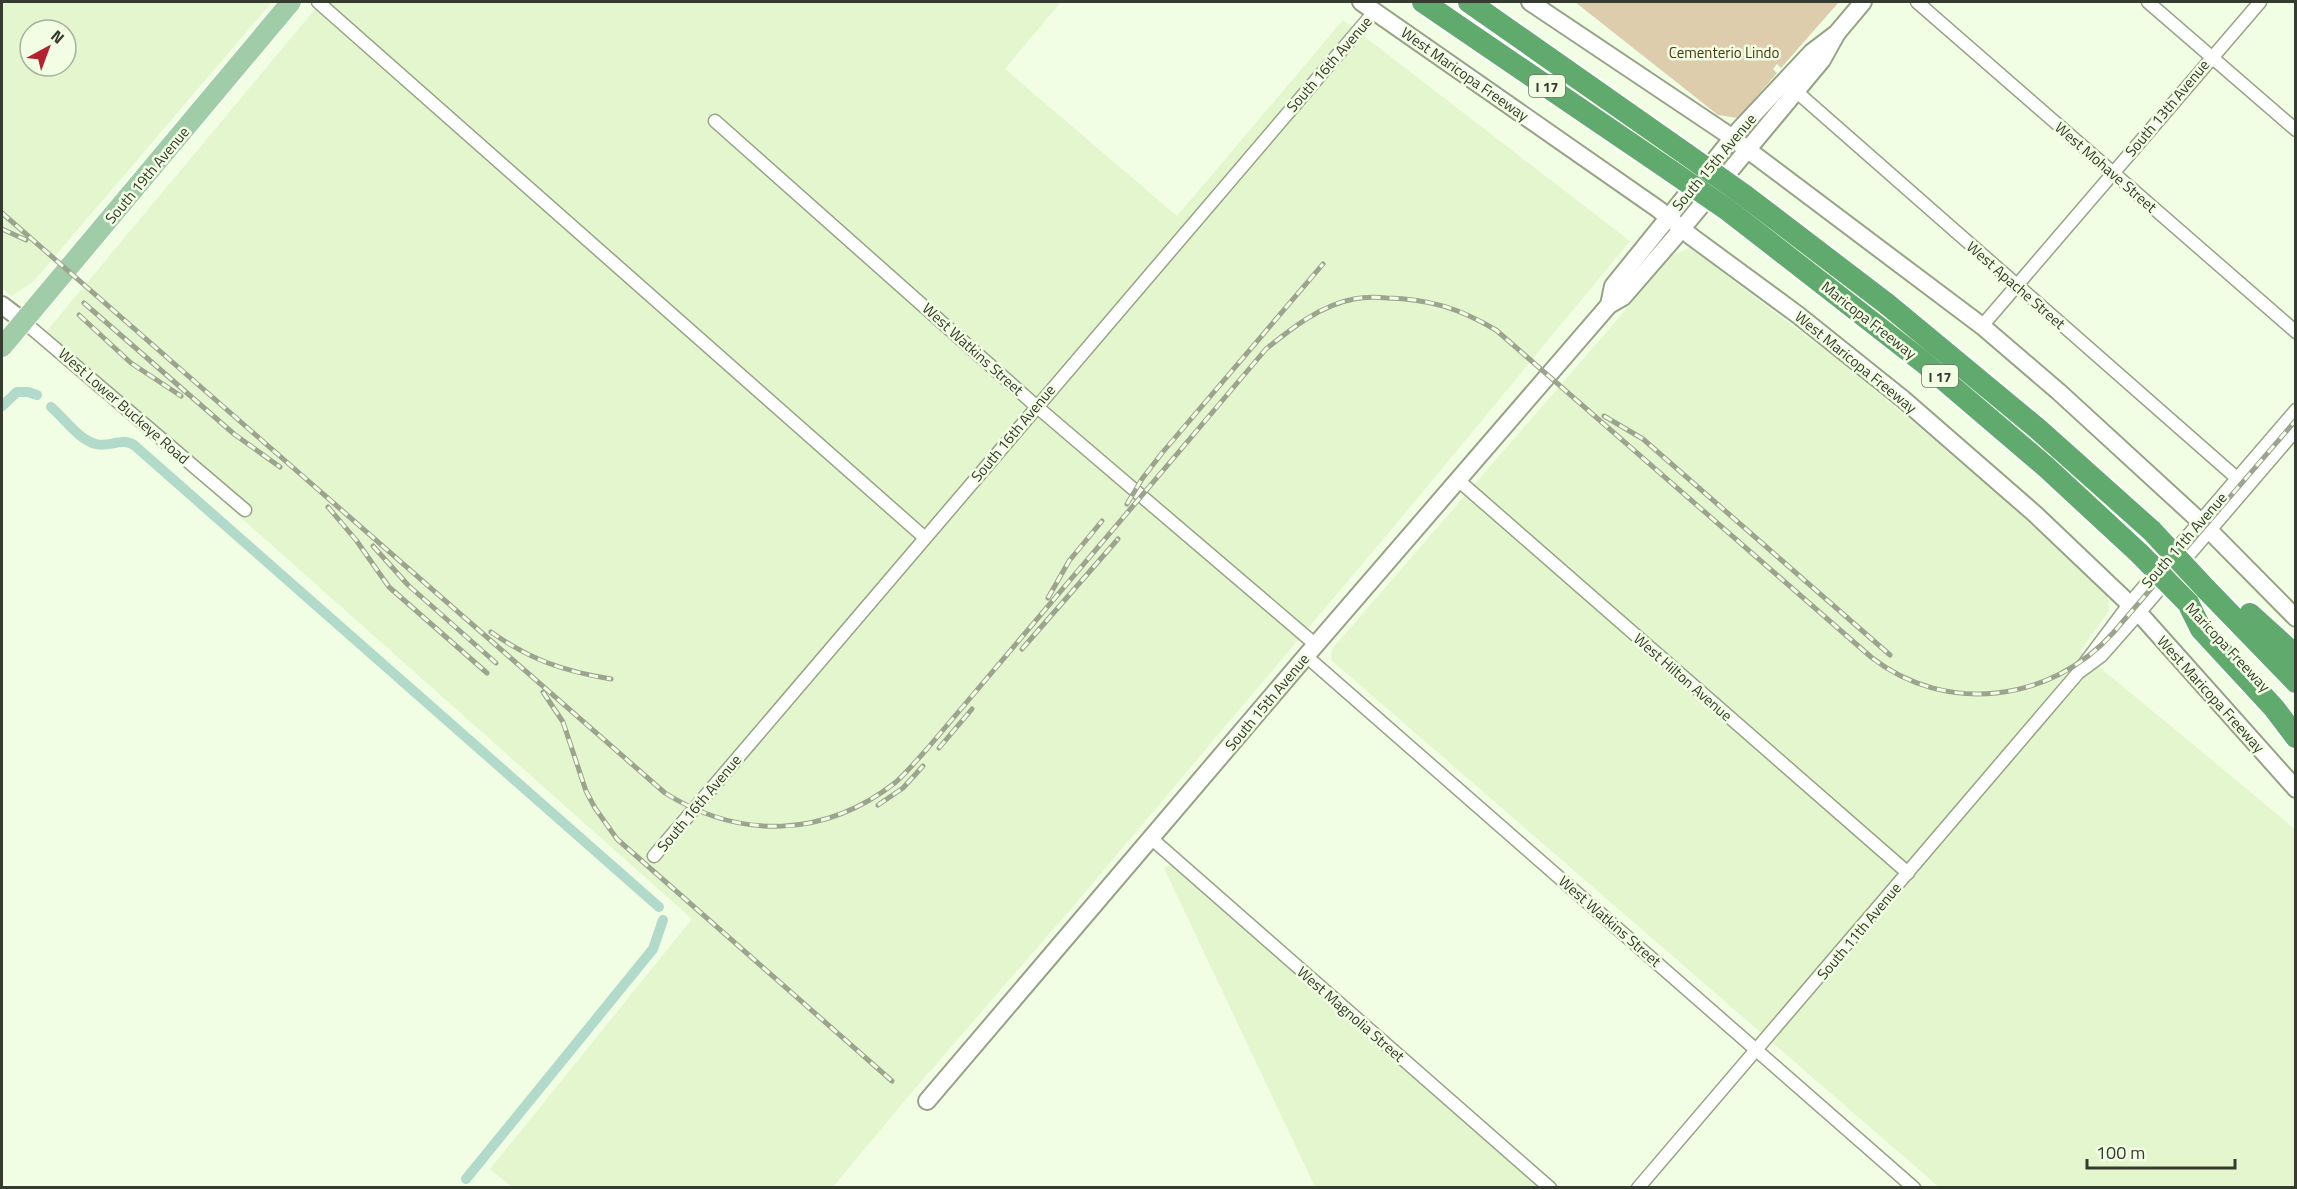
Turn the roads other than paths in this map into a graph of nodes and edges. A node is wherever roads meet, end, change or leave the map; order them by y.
1 (291, 2) edge
2 (318, 2) edge
3 (1423, 2) edge
4 (1468, 2) edge
5 (1530, 2) edge
6 (1863, 2) edge
7 (1917, 2) edge
8 (2148, 2) edge
9 (2260, 2) edge
10 (1368, 6) edge
11 (2211, 56) junction
12 (1791, 87) junction
13 (715, 121) dead end
14 (2295, 130) edge
15 (1733, 138) junction
16 (1749, 150) junction
17 (2113, 172) junction
18 (1737, 203) junction
19 (1668, 217) junction
20 (1682, 229) junction
21 (2016, 285) junction
22 (2, 305) edge
23 (1609, 305) junction
24 (23, 321) junction
25 (1982, 326) junction
26 (2295, 332) edge
27 (2, 347) edge
28 (1036, 406) junction
29 (2295, 410) edge
30 (2295, 430) edge
31 (2237, 478) junction
32 (1458, 480) junction
33 (2247, 487) junction
34 (244, 510) dead end
35 (2205, 526) junction
36 (924, 537) junction
37 (2205, 588) junction
38 (2188, 603) junction
39 (2134, 608) junction
40 (2295, 618) edge
41 (1311, 650) junction
42 (2295, 656) edge
43 (2295, 682) edge
44 (2295, 718) edge
45 (2295, 738) edge
46 (2295, 789) edge
47 (1152, 839) junction
48 (654, 856) dead end
49 (1908, 873) junction
50 (1758, 1050) junction
51 (927, 1101) dead end
52 (1550, 1188) edge
53 (1638, 1188) edge
54 (1914, 1188) edge

1 - 24 main road, South 19th Avenue
2 - 36 street
3 - 18 highway, Maricopa Freeway / I 17, bridge
4 - 18 highway, Maricopa Freeway / I 17, bridge
5 - 15 main road
6 - 12 main road, South 15th Avenue
7 - 17 street, West Mohave Street
8 - 11 street
9 - 11 street, South 13th Avenue
10 - 19 main road, West Maricopa Freeway
10 - 28 street, South 16th Avenue
11 - 14 street
11 - 17 street, South 13th Avenue
12 - 15 main road, South 15th Avenue
12 - 16 main road, South 15th Avenue
12 - 21 street, West Apache Street
13 - 28 street, West Watkins Street
15 - 16 main road
15 - 19 main road, South 15th Avenue
16 - 20 main road, South 15th Avenue
16 - 25 main road
17 - 21 street, South 13th Avenue
17 - 26 street, West Mohave Street
18 - 37 highway, Maricopa Freeway / I 17, bridge
18 - 38 highway, Maricopa Freeway / I 17, bridge
19 - 20 main road, West Maricopa Freeway
19 - 23 main road, South 15th Avenue
20 - 23 main road, South 15th Avenue
20 - 39 main road, West Maricopa Freeway
21 - 25 street, South 13th Avenue
21 - 31 street, West Apache Street
22 - 24 main road, West Lower Buckeye Road
23 - 32 main road, South 15th Avenue
24 - 27 main road, South 19th Avenue
24 - 34 street, West Lower Buckeye Road
25 - 35 main road
28 - 36 street, South 16th Avenue
28 - 41 street, West Watkins Street
29 - 31 street, South 11th Avenue
30 - 33 street, South 11th Avenue
31 - 33 street, West Apache Street
31 - 35 street, South 11th Avenue
32 - 41 main road, South 15th Avenue
32 - 49 street, West Hilton Avenue
33 - 35 street, South 11th Avenue
35 - 39 street, South 11th Avenue
35 - 40 main road
36 - 48 street, South 16th Avenue
37 - 42 highway
37 - 43 highway, Maricopa Freeway / I 17
38 - 44 highway, Maricopa Freeway / I 17
38 - 45 highway
39 - 46 main road, West Maricopa Freeway
39 - 49 street, South 11th Avenue
41 - 47 main road, South 15th Avenue
41 - 50 street, West Watkins Street
47 - 51 main road, South 15th Avenue
47 - 52 street, West Magnolia Street
49 - 50 street, South 11th Avenue
50 - 53 street, South 11th Avenue
50 - 54 street, West Watkins Street

